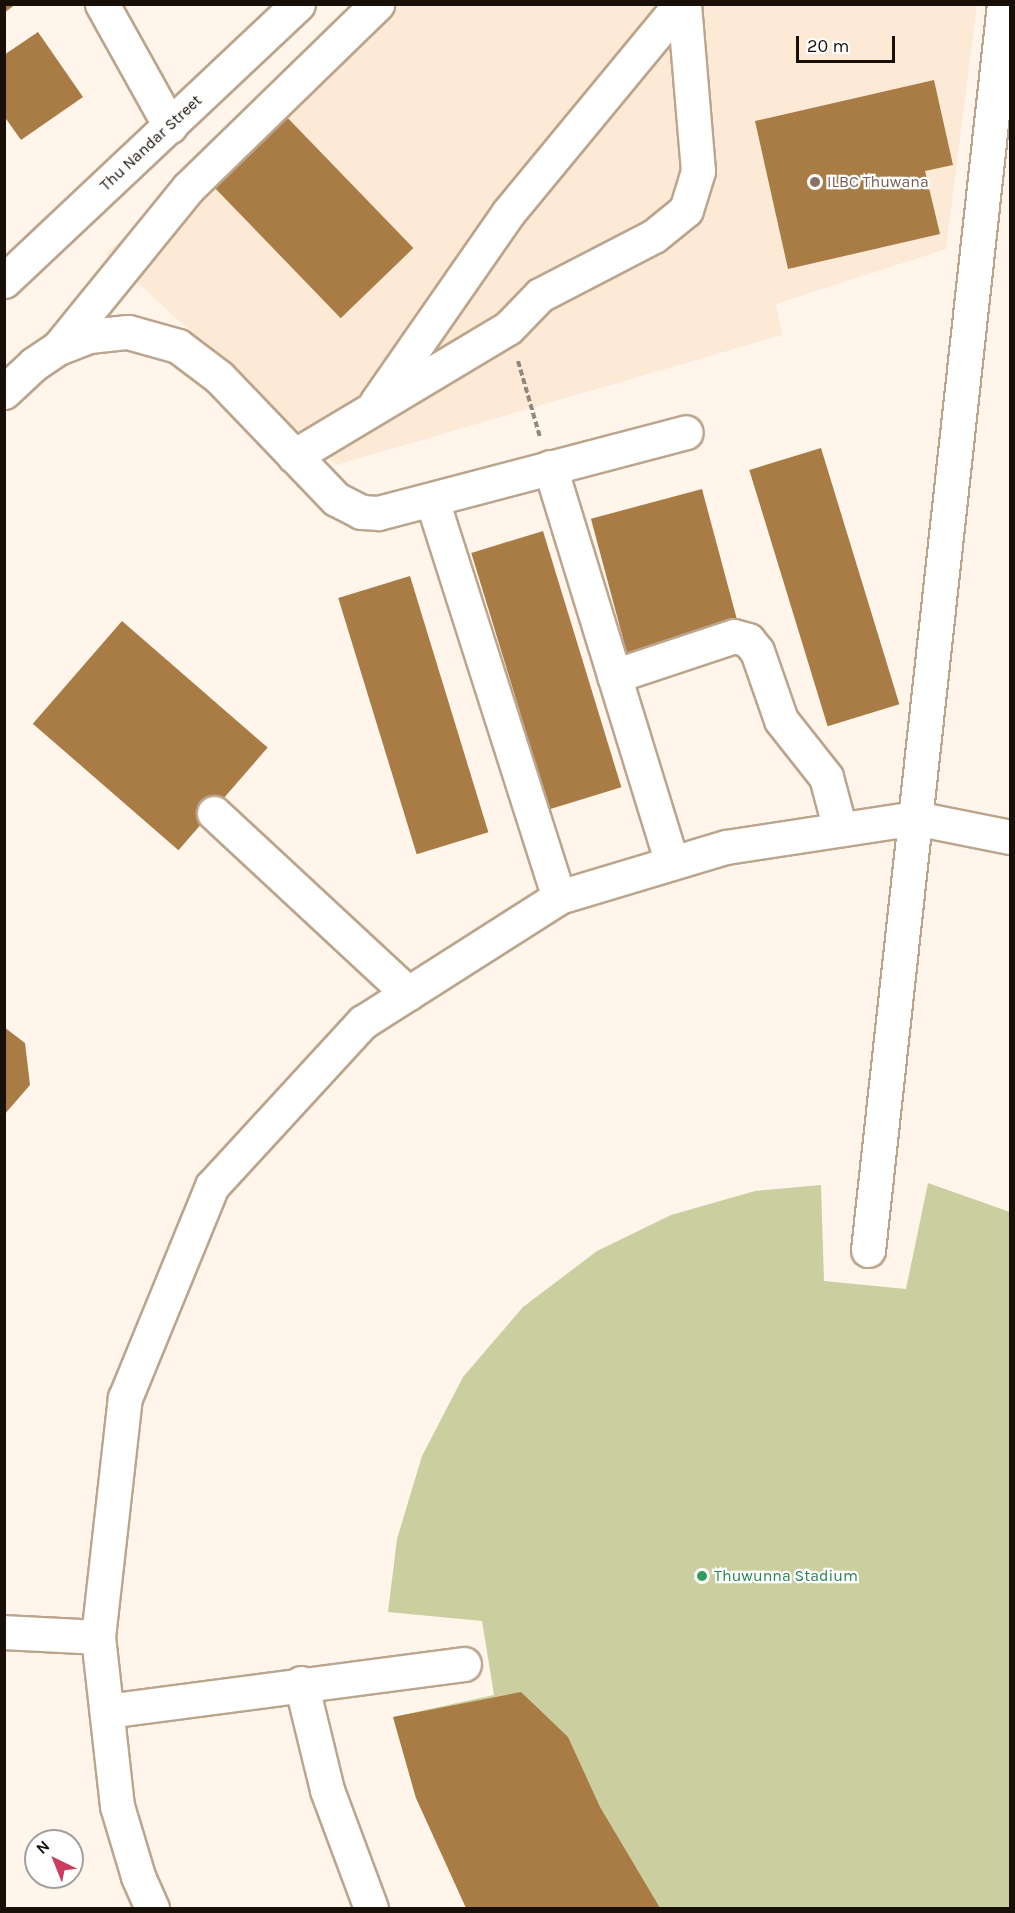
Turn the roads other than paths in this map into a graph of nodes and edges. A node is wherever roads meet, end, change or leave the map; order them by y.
1 (102, 4) edge
2 (298, 4) edge
3 (377, 4) edge
4 (682, 4) edge
5 (1004, 4) edge
6 (171, 126) junction
7 (4, 281) edge
8 (58, 348) junction
9 (4, 392) edge
10 (370, 412) junction
11 (686, 432) dead end
12 (294, 456) junction
13 (549, 467) junction
14 (432, 500) junction
15 (614, 676) junction
16 (214, 813) dead end
17 (915, 818) junction
18 (840, 829) junction
19 (1011, 837) edge
20 (672, 862) junction
21 (559, 897) junction
22 (408, 993) junction
23 (868, 1250) dead end
24 (4, 1632) edge
25 (98, 1637) junction
26 (464, 1664) dead end
27 (301, 1683) junction
28 (107, 1711) junction
29 (152, 1908) edge
30 (371, 1908) edge

1 - 6 street
2 - 6 street, Thu Nandar Street
3 - 8 street
4 - 10 street
4 - 10 street
5 - 17 street
6 - 7 street, Thu Nandar Street
8 - 9 street
8 - 12 street
10 - 12 street
11 - 13 street
12 - 14 street
13 - 14 street
13 - 15 street
14 - 21 street
15 - 18 street
15 - 20 street
16 - 22 street
17 - 18 street
17 - 19 street
17 - 23 street
18 - 20 street
20 - 21 street
21 - 22 street
22 - 25 street
24 - 25 street
25 - 28 street
26 - 27 street
27 - 28 street
27 - 30 street
28 - 29 street

